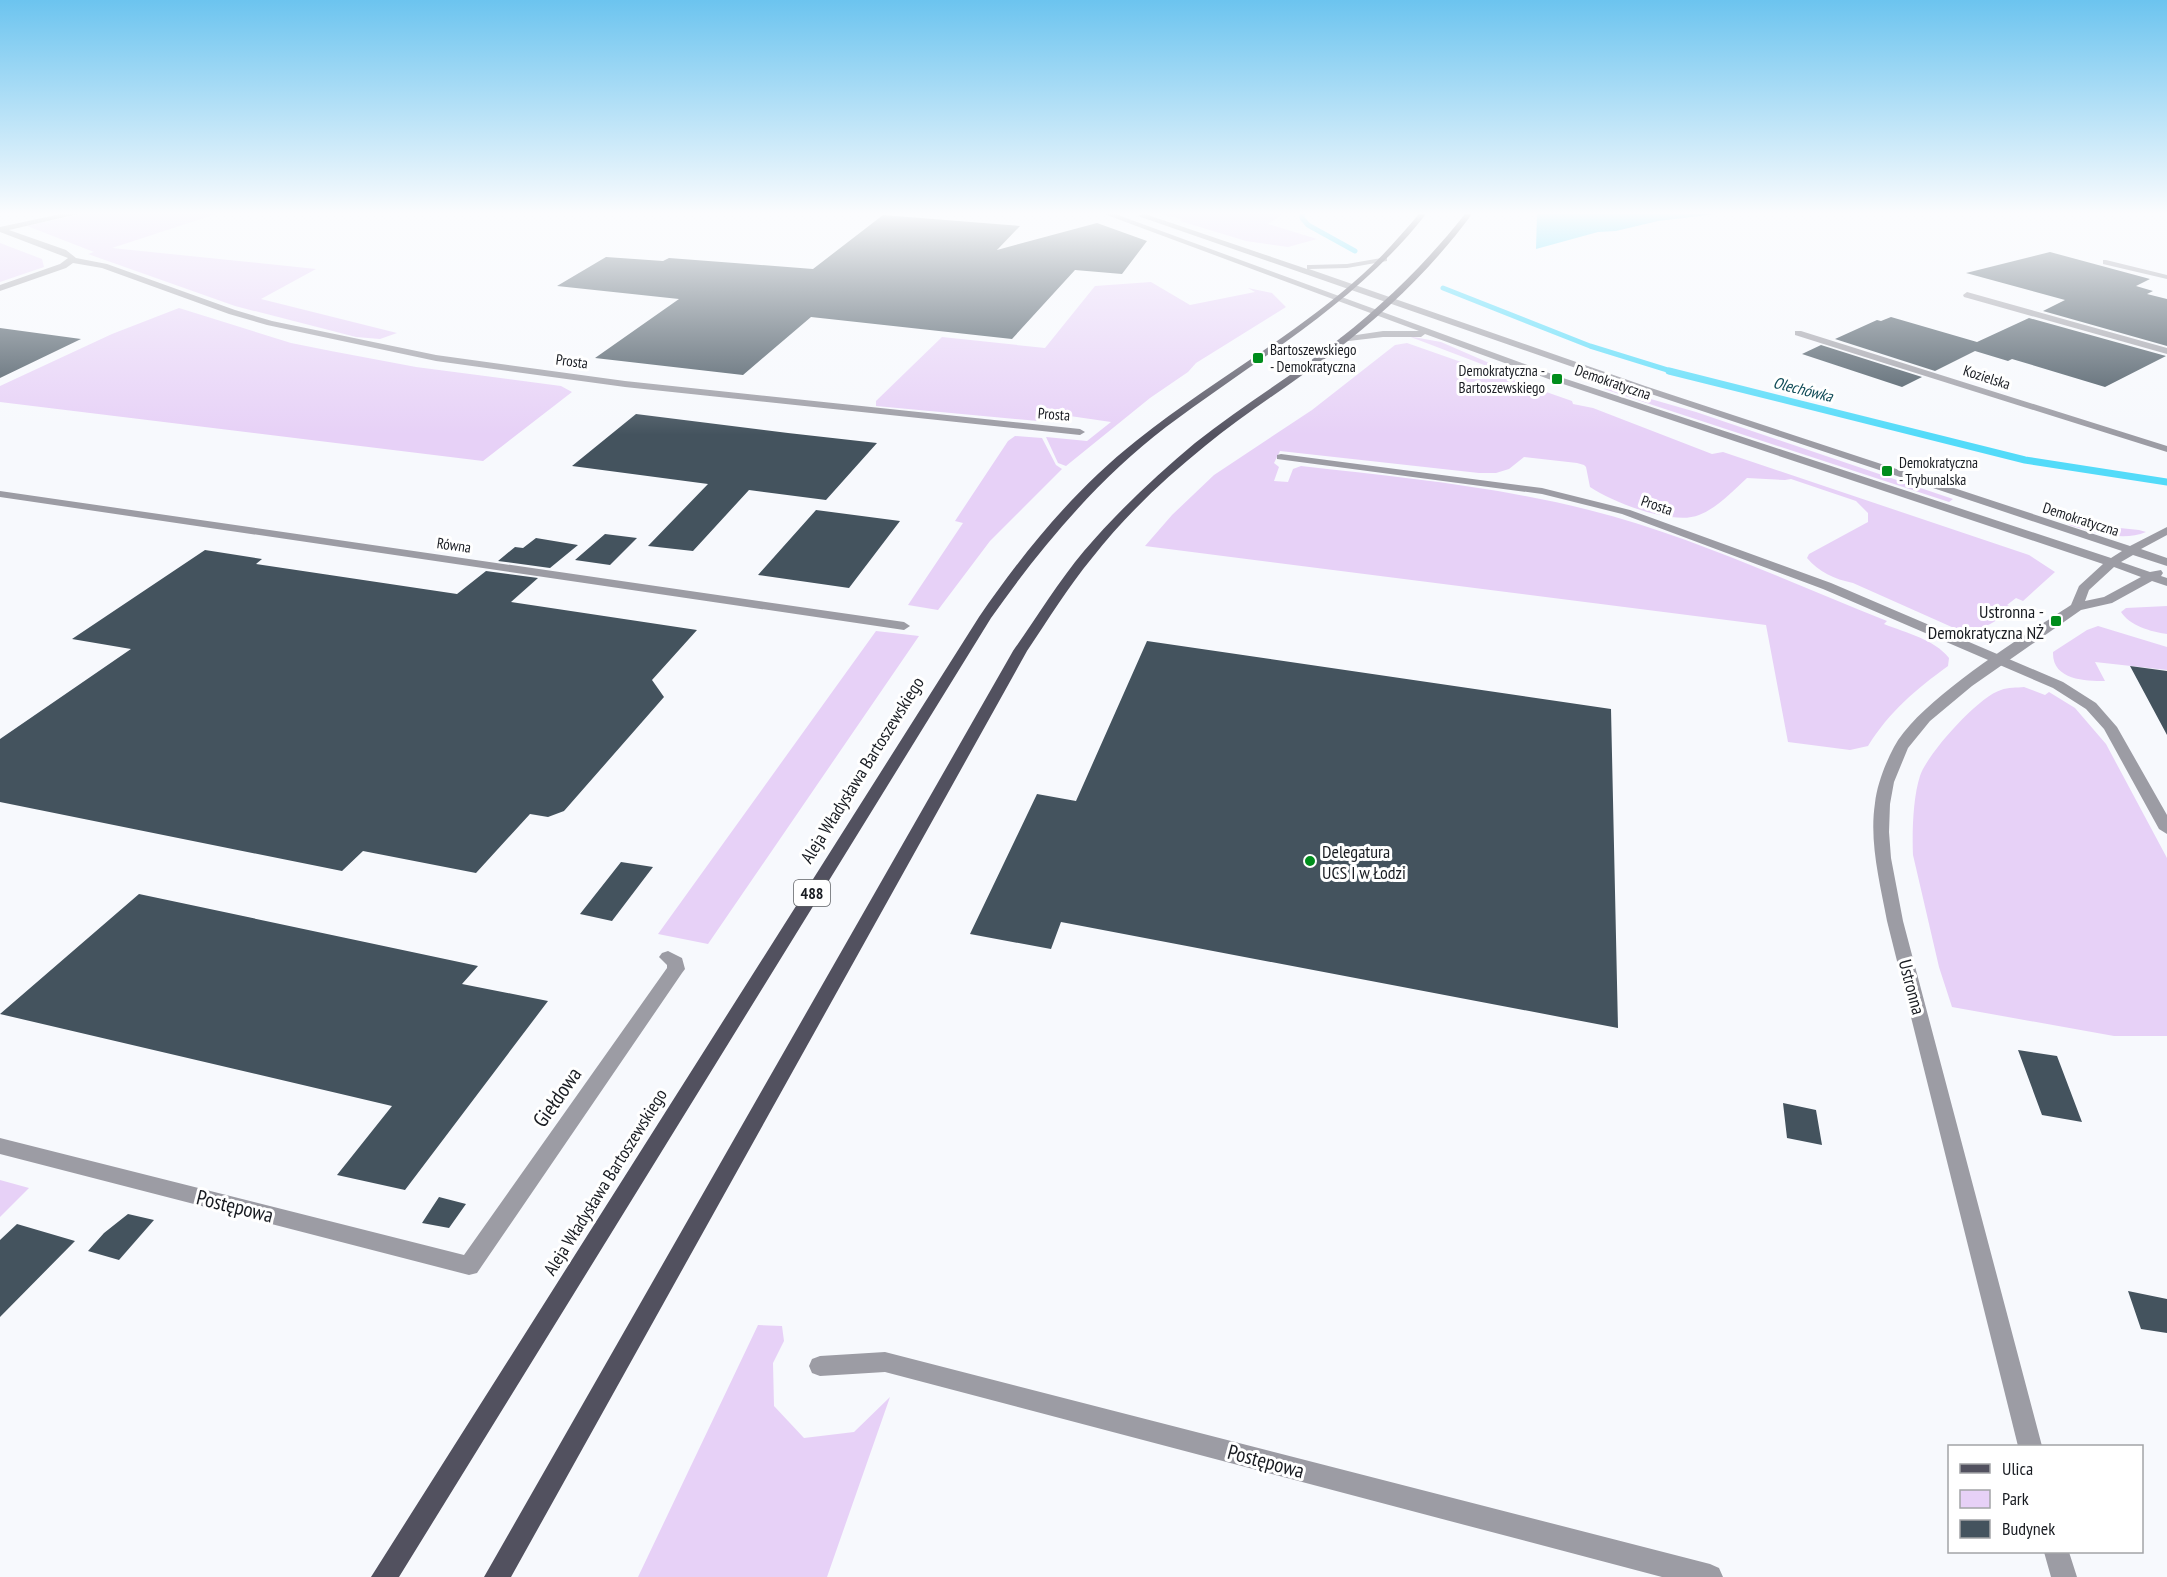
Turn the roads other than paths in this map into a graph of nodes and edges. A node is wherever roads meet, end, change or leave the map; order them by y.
1 (164, 288) edge
2 (1330, 288) edge
3 (1335, 288) edge
4 (1352, 288) edge
5 (1405, 288) edge
6 (1346, 293) junction
7 (1967, 296) dead end
8 (1391, 301) junction
9 (1378, 313) junction
10 (1798, 333) dead end
11 (1439, 336) junction
12 (1343, 340) junction
13 (2167, 351) edge
14 (1080, 432) dead end
15 (2167, 449) edge
16 (1281, 457) dead end
17 (0, 494) edge
18 (2167, 530) edge
19 (2131, 551) junction
20 (2113, 563) junction
21 (2167, 564) edge
22 (2151, 577) junction
23 (2167, 582) edge
24 (2077, 607) junction
25 (904, 626) dead end
26 (2001, 660) junction
27 (2167, 829) edge
28 (668, 957) dead end
29 (0, 1146) edge
30 (469, 1266) joint
31 (820, 1366) dead end
32 (2030, 1445) edge
33 (2058, 1553) edge
34 (384, 1577) edge
35 (496, 1577) edge
36 (1710, 1577) edge
37 (2064, 1577) edge

1 - 14 street, Prosta
2 - 6 street, Demokratyczna
3 - 6 street, Demokratyczna
4 - 6 main road, Aleja Władysława Bartoszewskiego / 488
5 - 8 main road
6 - 8 street, Demokratyczna
6 - 9 street, Demokratyczna
6 - 34 main road, Aleja Władysława Bartoszewskiego / 488
7 - 13 street
8 - 9 main road
8 - 19 street, Demokratyczna
9 - 11 street, Demokratyczna
9 - 12 main road
10 - 15 street, Kozielska
11 - 12 street
11 - 20 street, Demokratyczna
12 - 35 main road
16 - 26 street, Prosta
17 - 25 street, Równa
18 - 19 street, Ustronna
19 - 20 street, Ustronna
19 - 21 street, Demokratyczna
20 - 22 street, Demokratyczna
20 - 24 street, Ustronna
21 - 22 street, Ustronna
22 - 23 street, Demokratyczna
22 - 24 street, Ustronna
24 - 26 street, Ustronna
26 - 27 street, Prosta
26 - 32 street, Ustronna
28 - 30 street, Giełdowa
29 - 30 street, Postępowa
31 - 36 street, Postępowa
33 - 37 street

